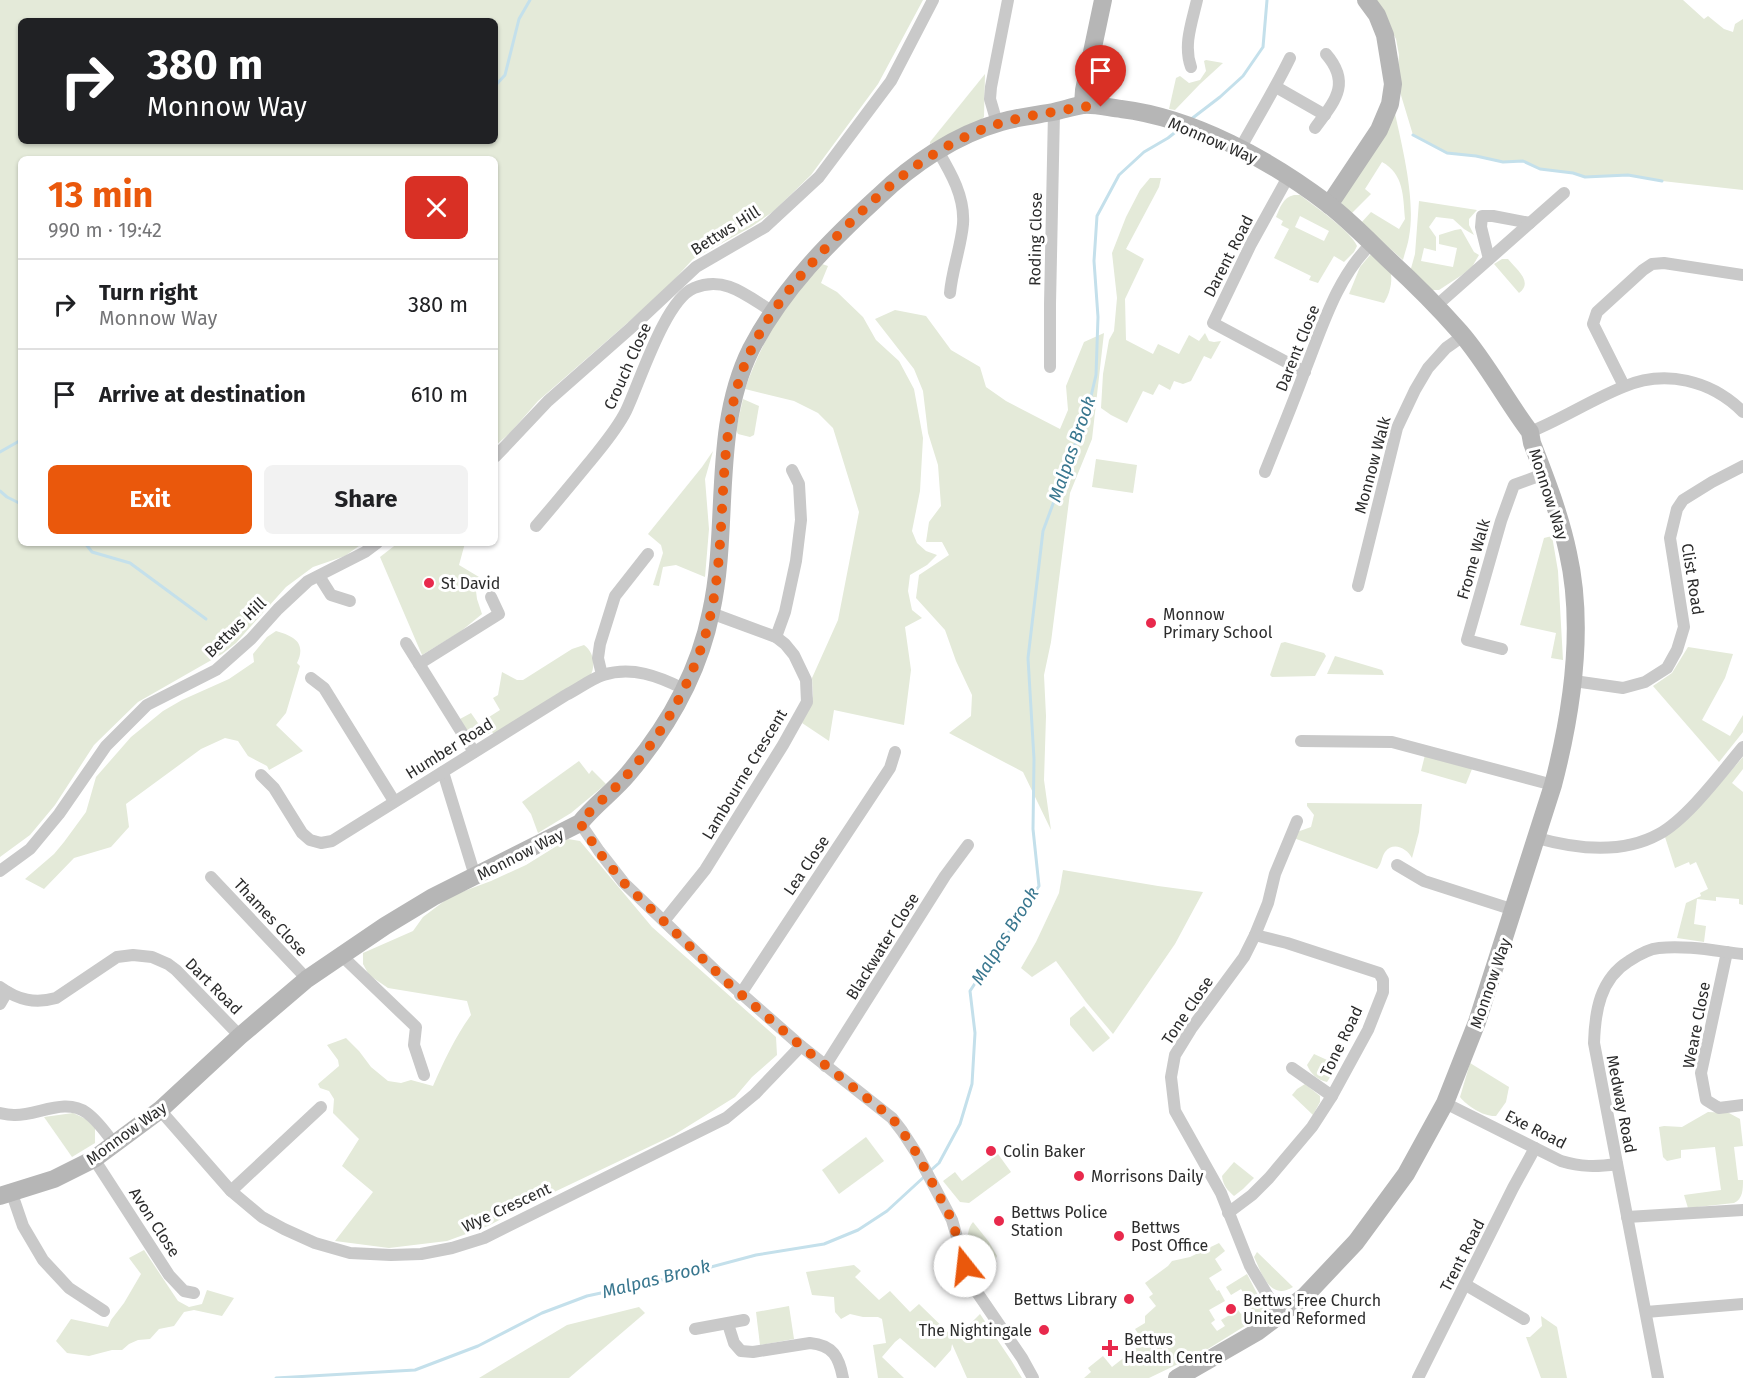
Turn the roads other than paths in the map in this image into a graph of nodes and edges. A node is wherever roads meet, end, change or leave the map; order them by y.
1 (933, 0) edge
2 (1008, 0) edge
3 (1103, 0) edge
4 (1197, 0) edge
5 (1366, 0) edge
6 (1326, 54) dead end
7 (1290, 58) dead end
8 (1191, 67) dead end
9 (1276, 87) junction
10 (1083, 105) junction
11 (1054, 112) junction
12 (1324, 115) junction
13 (997, 123) junction
14 (1315, 128) dead end
15 (1240, 149) junction
16 (938, 151) junction
17 (1288, 177) junction
18 (1564, 193) dead end
19 (1329, 205) junction
20 (1530, 223) junction
21 (1372, 243) junction
22 (1489, 259) junction
23 (1743, 275) edge
24 (950, 293) dead end
25 (1436, 306) junction
26 (773, 312) junction
27 (1463, 336) junction
28 (1050, 367) dead end
29 (1305, 372) junction
30 (1624, 386) junction
31 (1742, 408) edge
32 (1530, 432) junction
33 (498, 454) edge
34 (1743, 466) edge
35 (792, 470) dead end
36 (1264, 472) dead end
37 (1544, 474) junction
38 (536, 526) dead end
39 (373, 546) edge
40 (648, 554) dead end
41 (319, 576) junction
42 (1358, 586) dead end
43 (491, 597) dead end
44 (350, 601) dead end
45 (711, 613) junction
46 (776, 637) junction
47 (406, 643) dead end
48 (1502, 649) dead end
49 (418, 664) junction
50 (602, 675) junction
51 (311, 678) dead end
52 (1574, 681) junction
53 (684, 688) junction
54 (1301, 741) dead end
55 (1743, 747) edge
56 (474, 752) junction
57 (896, 752) dead end
58 (443, 772) junction
59 (261, 775) dead end
60 (1553, 785) junction
61 (394, 801) junction
62 (1297, 821) dead end
63 (580, 823) junction
64 (1537, 838) junction
65 (968, 845) dead end
66 (1397, 865) dead end
67 (0, 871) edge
68 (475, 876) junction
69 (211, 877) dead end
70 (1514, 910) junction
71 (664, 921) junction
72 (1255, 935) junction
73 (1727, 952) junction
74 (1743, 954) edge
75 (342, 956) junction
76 (308, 979) junction
77 (3, 989) edge
78 (740, 995) junction
79 (0, 1004) edge
80 (240, 1036) junction
81 (801, 1046) junction
82 (825, 1066) junction
83 (1292, 1068) dead end
84 (424, 1076) dead end
85 (1332, 1096) junction
86 (1445, 1102) junction
87 (1743, 1105) edge
88 (321, 1107) dead end
89 (160, 1110) junction
90 (0, 1113) edge
91 (115, 1145) junction
92 (1535, 1148) junction
93 (94, 1159) junction
94 (1617, 1164) junction
95 (231, 1191) junction
96 (6, 1195) edge
97 (1743, 1209) edge
98 (1228, 1213) junction
99 (1627, 1217) junction
100 (1466, 1285) junction
101 (194, 1293) dead end
102 (1743, 1304) edge
103 (104, 1311) dead end
104 (1646, 1312) junction
105 (1280, 1316) junction
106 (1524, 1319) dead end
107 (744, 1320) dead end
108 (728, 1323) junction
109 (695, 1329) dead end
110 (843, 1378) edge
111 (1033, 1378) edge
112 (1177, 1378) edge
113 (1418, 1378) edge
114 (1658, 1378) edge

1 - 33 street, Bettws Hill
2 - 13 street
3 - 10 street
4 - 8 street
5 - 19 street
6 - 12 street
7 - 9 street
9 - 12 street
9 - 15 street
10 - 11 street, Monnow Way
10 - 15 street, Monnow Way
11 - 13 street, Monnow Way
11 - 28 street, Roding Close
12 - 14 street
13 - 16 street, Monnow Way
15 - 17 street, Monnow Way
16 - 24 street
16 - 26 street, Monnow Way
17 - 19 street, Monnow Way
17 - 29 street, Darent Road
18 - 20 street
19 - 21 street, Monnow Way
20 - 22 street
20 - 22 street
21 - 25 street, Monnow Way
21 - 29 street, Darent Close
22 - 25 street
23 - 30 street
25 - 27 street, Monnow Way
26 - 38 street, Crouch Close
26 - 45 street, Monnow Way
27 - 32 street, Monnow Way
27 - 42 street, Monnow Walk
29 - 36 street, Darent Close
30 - 31 street
30 - 32 street
32 - 37 street, Monnow Way
34 - 52 street, Clist Road
35 - 46 street
37 - 48 street, Frome Walk
37 - 52 street, Monnow Way
39 - 41 street, Bettws Hill
40 - 50 street
41 - 44 street
41 - 67 street, Bettws Hill
43 - 49 street
45 - 46 street, Lambourne Crescent
45 - 53 street, Monnow Way
46 - 71 street, Lambourne Crescent
47 - 49 street
49 - 56 street
50 - 53 street, Humber Road
50 - 56 street, Humber Road
51 - 61 street
52 - 60 street, Monnow Way
53 - 63 street, Monnow Way
54 - 60 street
55 - 64 street
56 - 58 street, Humber Road
57 - 78 street, Lea Close
58 - 61 street, Humber Road
58 - 68 street
59 - 61 street, Humber Road
60 - 64 street, Monnow Way
62 - 72 street, Tone Close
63 - 68 street, Monnow Way
63 - 71 street
64 - 70 street, Monnow Way
65 - 82 street, Blackwater Close
66 - 70 street
68 - 75 street, Monnow Way
69 - 76 street, Thames Close
70 - 86 street, Monnow Way
71 - 78 street
72 - 85 street, Tone Road
72 - 98 street, Tone Close
73 - 74 street, Medway Road
73 - 87 street, Weare Close
73 - 94 street, Medway Road
75 - 76 street, Monnow Way
75 - 84 street
76 - 80 street, Monnow Way
77 - 79 street
77 - 80 street, Dart Road
78 - 81 street
80 - 89 street, Monnow Way
81 - 82 street
81 - 95 street, Wye Crescent
82 - 111 street
83 - 85 street
85 - 98 street, Tone Road
86 - 92 street, Exe Road
86 - 105 street, Monnow Way
88 - 95 street
89 - 91 street, Monnow Way
89 - 95 street, Wye Crescent
90 - 91 street
91 - 93 street, Monnow Way
92 - 94 street, Exe Road
92 - 100 street, Trent Road
93 - 96 street, Monnow Way
93 - 101 street, Avon Close
94 - 99 street, Medway Road
96 - 103 street
97 - 99 street
98 - 105 street, Tone Close
99 - 104 street, Medway Road
100 - 106 street
100 - 113 street, Trent Road
102 - 104 street
104 - 114 street, Medway Road
105 - 112 street, Monnow Way
107 - 108 street
108 - 109 street
108 - 110 street

